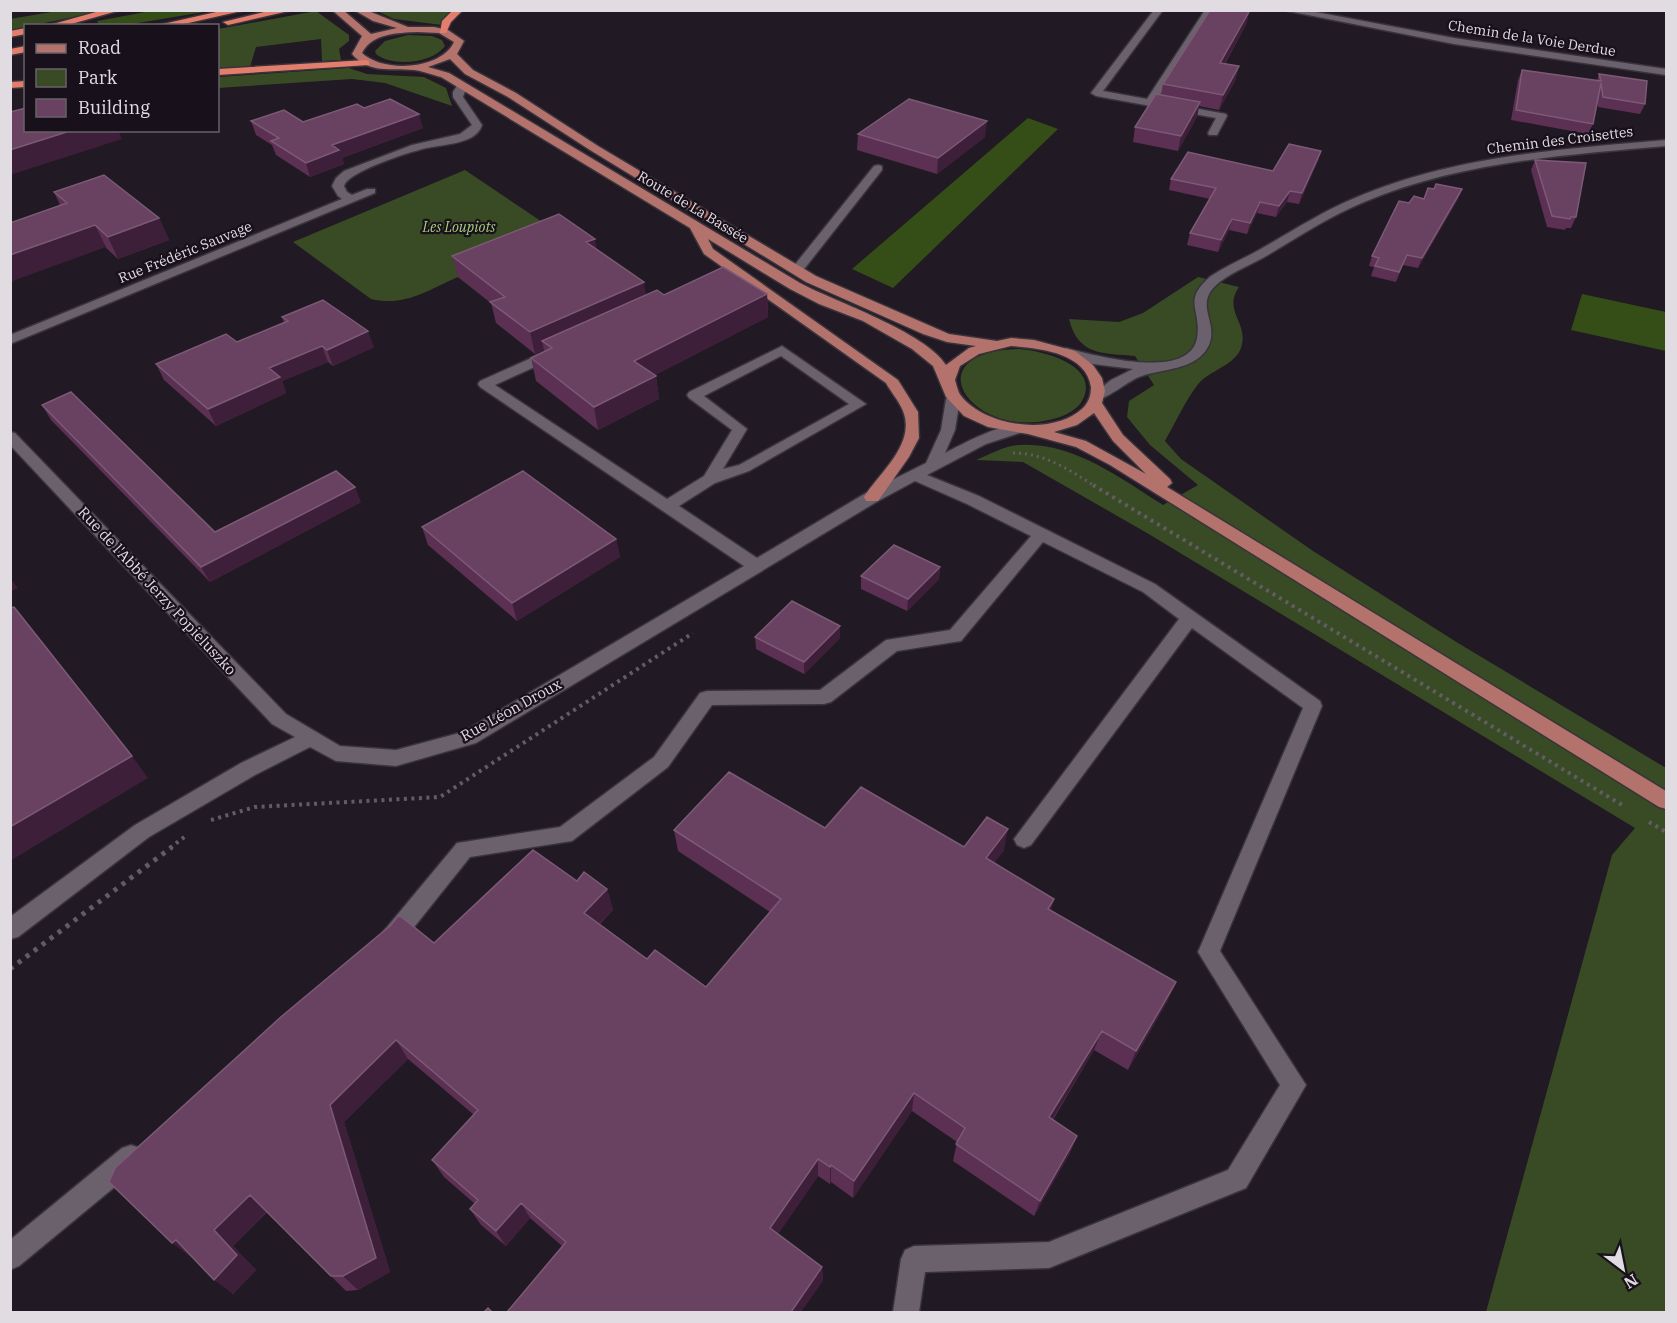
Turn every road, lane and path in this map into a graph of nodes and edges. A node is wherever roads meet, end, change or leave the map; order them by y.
1 (117, 10) edge
2 (242, 10) edge
3 (289, 10) edge
4 (336, 10) edge
5 (459, 10) edge
6 (1159, 10) edge
7 (1210, 10) edge
8 (1287, 10) edge
9 (362, 13) edge
10 (58, 24) edge
11 (168, 24) edge
12 (219, 24) edge
13 (417, 28) junction
14 (443, 31) junction
15 (364, 43) junction
16 (452, 54) junction
17 (366, 63) junction
18 (414, 67) junction
19 (219, 72) edge
20 (1666, 72) edge
21 (462, 86) junction
22 (1150, 103) junction
23 (1213, 133) dead end
24 (1666, 143) edge
25 (878, 168) dead end
26 (372, 191) dead end
27 (352, 199) junction
28 (695, 226) junction
29 (797, 270) junction
30 (10, 340) edge
31 (992, 344) junction
32 (570, 345) edge
33 (1066, 352) junction
34 (1154, 368) junction
35 (947, 381) junction
36 (953, 399) junction
37 (1096, 400) junction
38 (1025, 430) junction
39 (10, 436) edge
40 (1009, 453) dead end
41 (933, 464) junction
42 (914, 474) junction
43 (710, 479) junction
44 (872, 497) junction
45 (668, 506) junction
46 (1189, 507) junction
47 (1041, 534) junction
48 (757, 566) junction
49 (1190, 617) junction
50 (311, 738) junction
51 (1666, 801) edge
52 (1626, 807) dead end
53 (1646, 820) dead end
54 (195, 829) dead end
55 (1666, 832) edge
56 (1024, 839) dead end
57 (10, 930) edge
58 (375, 952) edge
59 (10, 969) edge
60 (147, 1143) edge
61 (10, 1257) edge
62 (906, 1312) edge

1 - 10 highway
2 - 11 highway
3 - 12 highway
4 - 15 main road
5 - 14 highway
6 - 22 street
7 - 22 street
8 - 20 street, Chemin de la Voie Derdue
9 - 13 main road
13 - 14 main road
13 - 15 main road
14 - 16 main road
15 - 17 main road
16 - 18 main road
16 - 29 main road, Route de La Bassée
17 - 18 main road
17 - 19 highway
18 - 21 main road, Route de La Bassée
21 - 27 street
21 - 28 main road, Route de La Bassée
22 - 23 street
24 - 34 street, Chemin des Croisettes
25 - 29 street
26 - 27 street, Rue Frédéric Sauvage
27 - 30 street, Rue Frédéric Sauvage
28 - 35 main road, Route de La Bassée
28 - 44 main road
29 - 31 main road, Route de La Bassée
31 - 33 main road
31 - 35 main road
32 - 45 street
33 - 34 street
33 - 37 main road
34 - 37 street
35 - 36 main road
36 - 38 main road
36 - 41 street
37 - 38 main road
37 - 46 main road
38 - 41 street, Rue Léon Droux
38 - 46 main road
39 - 50 street, Rue de l'Abbé Jerzy Popieluszko
40 - 52 path
41 - 42 street, Rue Léon Droux
42 - 44 street, Rue Léon Droux
42 - 47 street
43 - 43 street
43 - 45 street
44 - 48 street, Rue Léon Droux
45 - 48 street
46 - 51 main road
47 - 49 street
47 - 58 street
48 - 50 street, Rue Léon Droux
49 - 56 street
49 - 62 street
50 - 57 street
53 - 55 path
54 - 59 path
60 - 61 street

